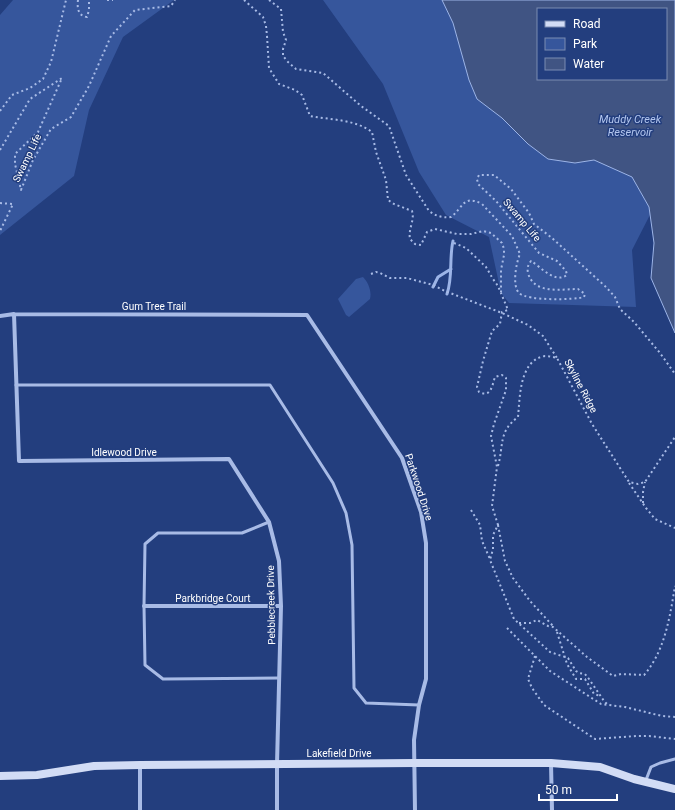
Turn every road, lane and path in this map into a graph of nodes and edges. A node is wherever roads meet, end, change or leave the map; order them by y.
1 (66, 0) edge
2 (78, 0) edge
3 (89, 0) edge
4 (107, 0) edge
5 (113, 0) edge
6 (175, 0) edge
7 (244, 0) edge
8 (270, 0) edge
9 (0, 111) edge
10 (0, 150) edge
11 (0, 203) edge
12 (0, 231) edge
13 (454, 243) dead end
14 (371, 274) dead end
15 (501, 293) junction
16 (502, 313) junction
17 (14, 314) junction
18 (307, 314) joint
19 (0, 316) edge
20 (557, 358) junction
21 (675, 374) edge
22 (16, 385) junction
23 (675, 437) edge
24 (230, 459) joint
25 (497, 467) junction
26 (629, 482) junction
27 (645, 482) junction
28 (643, 504) junction
29 (471, 510) dead end
30 (269, 522) junction
31 (498, 525) junction
32 (675, 528) edge
33 (488, 553) junction
34 (492, 554) junction
35 (490, 560) junction
36 (675, 586) edge
37 (144, 606) junction
38 (281, 606) junction
39 (519, 623) junction
40 (553, 627) junction
41 (507, 628) dead end
42 (556, 631) junction
43 (535, 656) junction
44 (564, 657) junction
45 (279, 678) junction
46 (600, 696) junction
47 (608, 705) junction
48 (419, 706) junction
49 (675, 717) edge
50 (675, 739) edge
51 (675, 759) edge
52 (415, 763) junction
53 (551, 763) junction
54 (277, 764) junction
55 (140, 765) junction
56 (0, 776) edge
57 (645, 782) junction
58 (675, 789) edge
59 (140, 810) edge
60 (277, 810) edge
61 (415, 810) edge
62 (552, 810) edge

1 - 9 path
2 - 3 path
4 - 5 path
6 - 10 path, Swamp Life
7 - 15 path
8 - 21 path, Swamp Life
11 - 12 path
13 - 15 path
14 - 16 path
15 - 16 path
16 - 20 path
16 - 25 path
17 - 18 street, Gum Tree Trail
17 - 19 street, Gum Tree Trail
17 - 22 street
18 - 48 street, Parkwood Drive
20 - 25 path, Skyline Ridge
20 - 26 path, Skyline Ridge
22 - 24 street, Idlewood Drive
22 - 48 lane
23 - 27 path
24 - 30 street, Pebblecreek Drive
25 - 31 path
26 - 27 path
26 - 28 path, Skyline Ridge
27 - 28 path
28 - 32 path, Skyline Ridge
29 - 33 path
30 - 37 lane
30 - 38 street, Pebblecreek Drive
31 - 34 path
31 - 40 path
33 - 34 path
33 - 35 path
34 - 35 path
35 - 39 path
36 - 42 path
37 - 38 street, Parkbridge Court
37 - 45 lane
38 - 45 street, Pebblecreek Drive
39 - 40 path
39 - 44 path
40 - 42 path
41 - 43 path
42 - 44 path
43 - 47 path
43 - 50 path
44 - 46 path
44 - 46 path
45 - 54 street, Pebblecreek Drive
46 - 47 path
47 - 49 path
48 - 52 street, Parkwood Drive
51 - 57 lane
52 - 53 street, Lakefield Drive
52 - 54 street, Lakefield Drive
52 - 61 street, Parkwood Drive
53 - 57 street, Lakefield Drive
53 - 62 street
54 - 55 street, Lakefield Drive
54 - 60 street, Pebblecreek Drive
55 - 56 street, Lakefield Drive
55 - 59 street
57 - 58 street, Lakefield Drive

